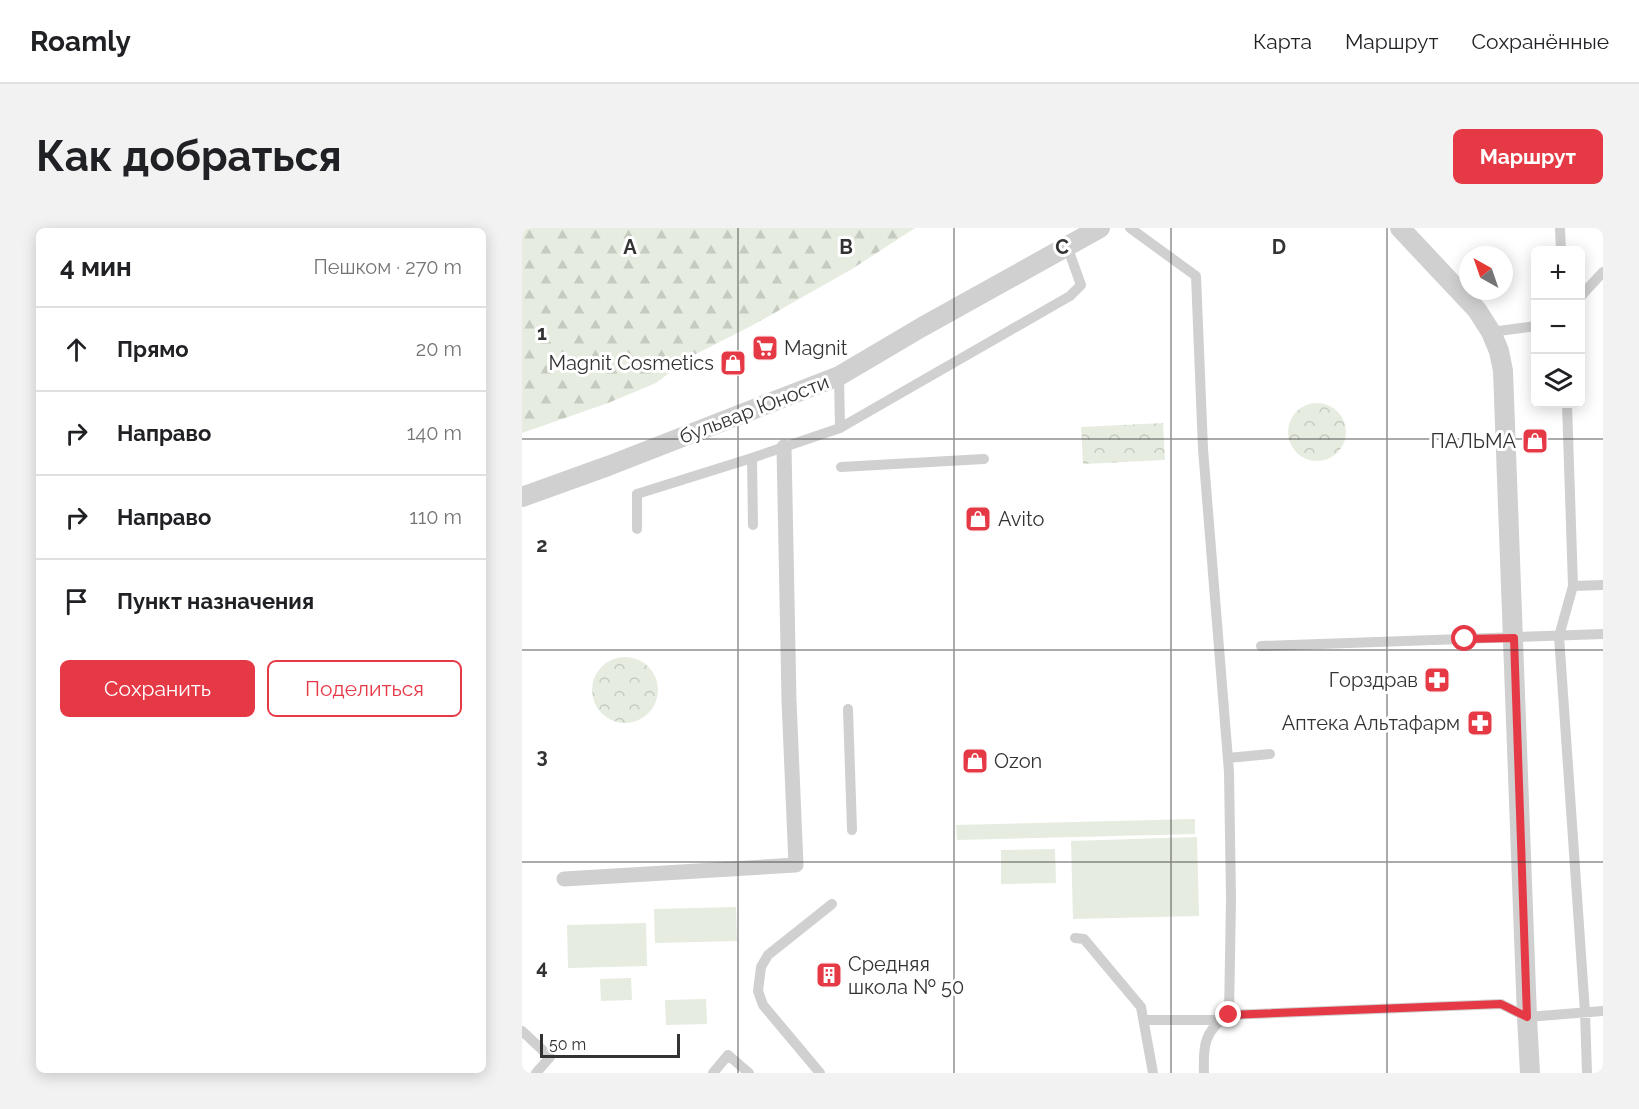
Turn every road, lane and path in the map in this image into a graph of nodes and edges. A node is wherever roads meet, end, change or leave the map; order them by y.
1 (1100, 228) edge
2 (1130, 228) edge
3 (1400, 228) edge
4 (1560, 228) edge
5 (1067, 246) junction
6 (1561, 246) edge
7 (1603, 272) edge
8 (1585, 292) edge
9 (1531, 327) edge
10 (1491, 332) junction
11 (839, 376) junction
12 (1567, 408) edge
13 (840, 428) junction
14 (784, 447) junction
15 (752, 458) junction
16 (984, 459) dead end
17 (841, 467) dead end
18 (522, 497) edge
19 (753, 525) dead end
20 (637, 529) dead end
21 (1573, 585) junction
22 (1603, 585) edge
23 (1603, 634) edge
24 (1559, 636) junction
25 (1514, 638) junction
26 (1261, 646) dead end
27 (848, 709) dead end
28 (1270, 754) dead end
29 (1228, 758) junction
30 (852, 830) dead end
31 (564, 879) dead end
32 (832, 904) dead end
33 (1075, 938) dead end
34 (1603, 1011) edge
35 (1585, 1012) junction
36 (1224, 1017) junction
37 (1527, 1017) junction
38 (1144, 1020) junction
39 (522, 1031) edge
40 (536, 1073) edge
41 (713, 1073) edge
42 (749, 1073) edge
43 (819, 1073) edge
44 (1154, 1073) edge
45 (1204, 1073) edge
46 (1530, 1073) edge
47 (1587, 1073) edge

1 - 5 street, бульвар Юности
2 - 29 lane
3 - 10 street
4 - 6 lane
5 - 11 street, бульвар Юности
5 - 13 lane
7 - 8 lane
9 - 10 lane
10 - 25 street
11 - 13 lane
11 - 18 street, бульвар Юности
12 - 21 lane
13 - 14 lane
14 - 15 lane
14 - 31 street
15 - 19 lane
15 - 20 lane
16 - 17 lane
21 - 22 lane
21 - 24 lane
23 - 24 lane
24 - 25 lane
24 - 35 lane
25 - 26 lane
25 - 37 street
27 - 30 lane
28 - 29 lane
29 - 36 lane
32 - 43 lane
33 - 38 lane
34 - 35 lane
35 - 37 lane
35 - 47 lane
36 - 37 lane
36 - 38 lane
36 - 45 lane
37 - 46 street
38 - 44 lane
39 - 40 lane
41 - 42 lane

